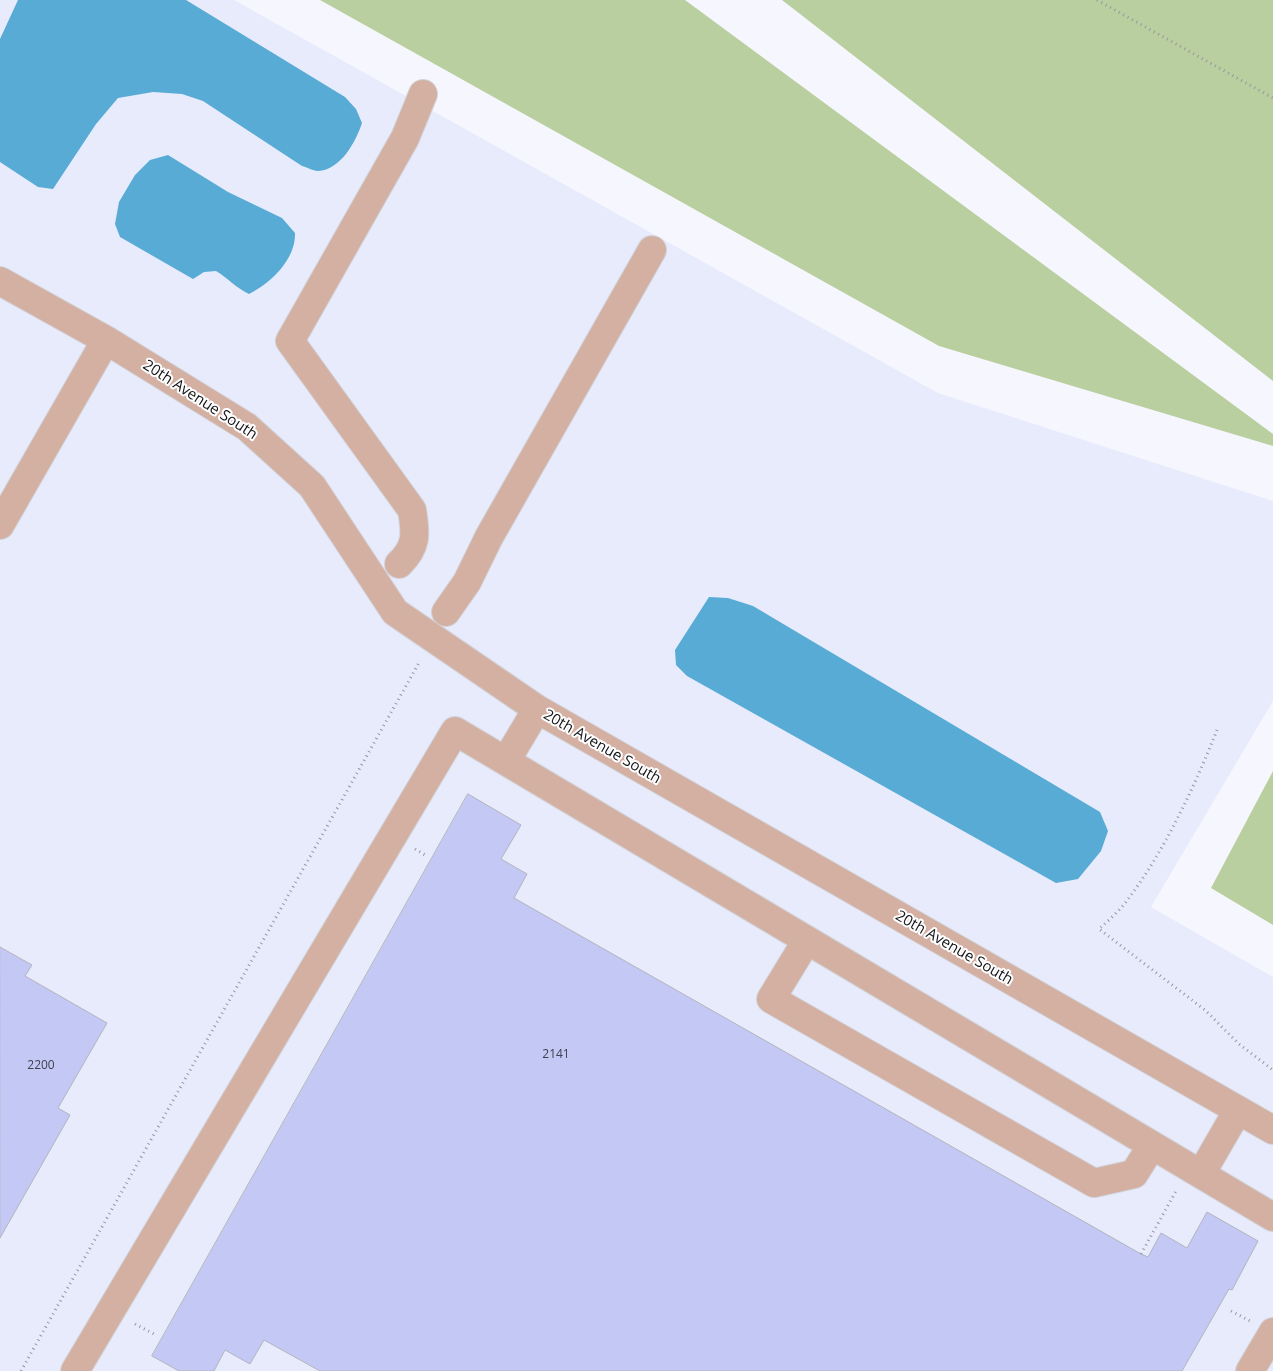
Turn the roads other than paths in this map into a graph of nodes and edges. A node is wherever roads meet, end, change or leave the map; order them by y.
1 (423, 94) dead end
2 (652, 250) dead end
3 (0, 281) edge
4 (106, 340) junction
5 (0, 525) edge
6 (399, 564) dead end
7 (446, 612) dead end
8 (537, 709) junction
9 (506, 761) junction
10 (807, 940) junction
11 (1238, 1110) junction
12 (1273, 1130) edge
13 (1152, 1145) junction
14 (1201, 1174) junction
15 (1273, 1216) edge
16 (1262, 1327) edge
17 (75, 1371) edge
18 (1250, 1371) edge

1 - 6 street
2 - 7 street
3 - 4 street, 20th Avenue South
4 - 5 street
4 - 8 street, 20th Avenue South
8 - 9 street
8 - 11 street, 20th Avenue South
9 - 10 street
9 - 17 street
10 - 13 street
10 - 13 street
11 - 12 street, 20th Avenue South
11 - 14 street
13 - 14 street
14 - 15 street
16 - 18 street

